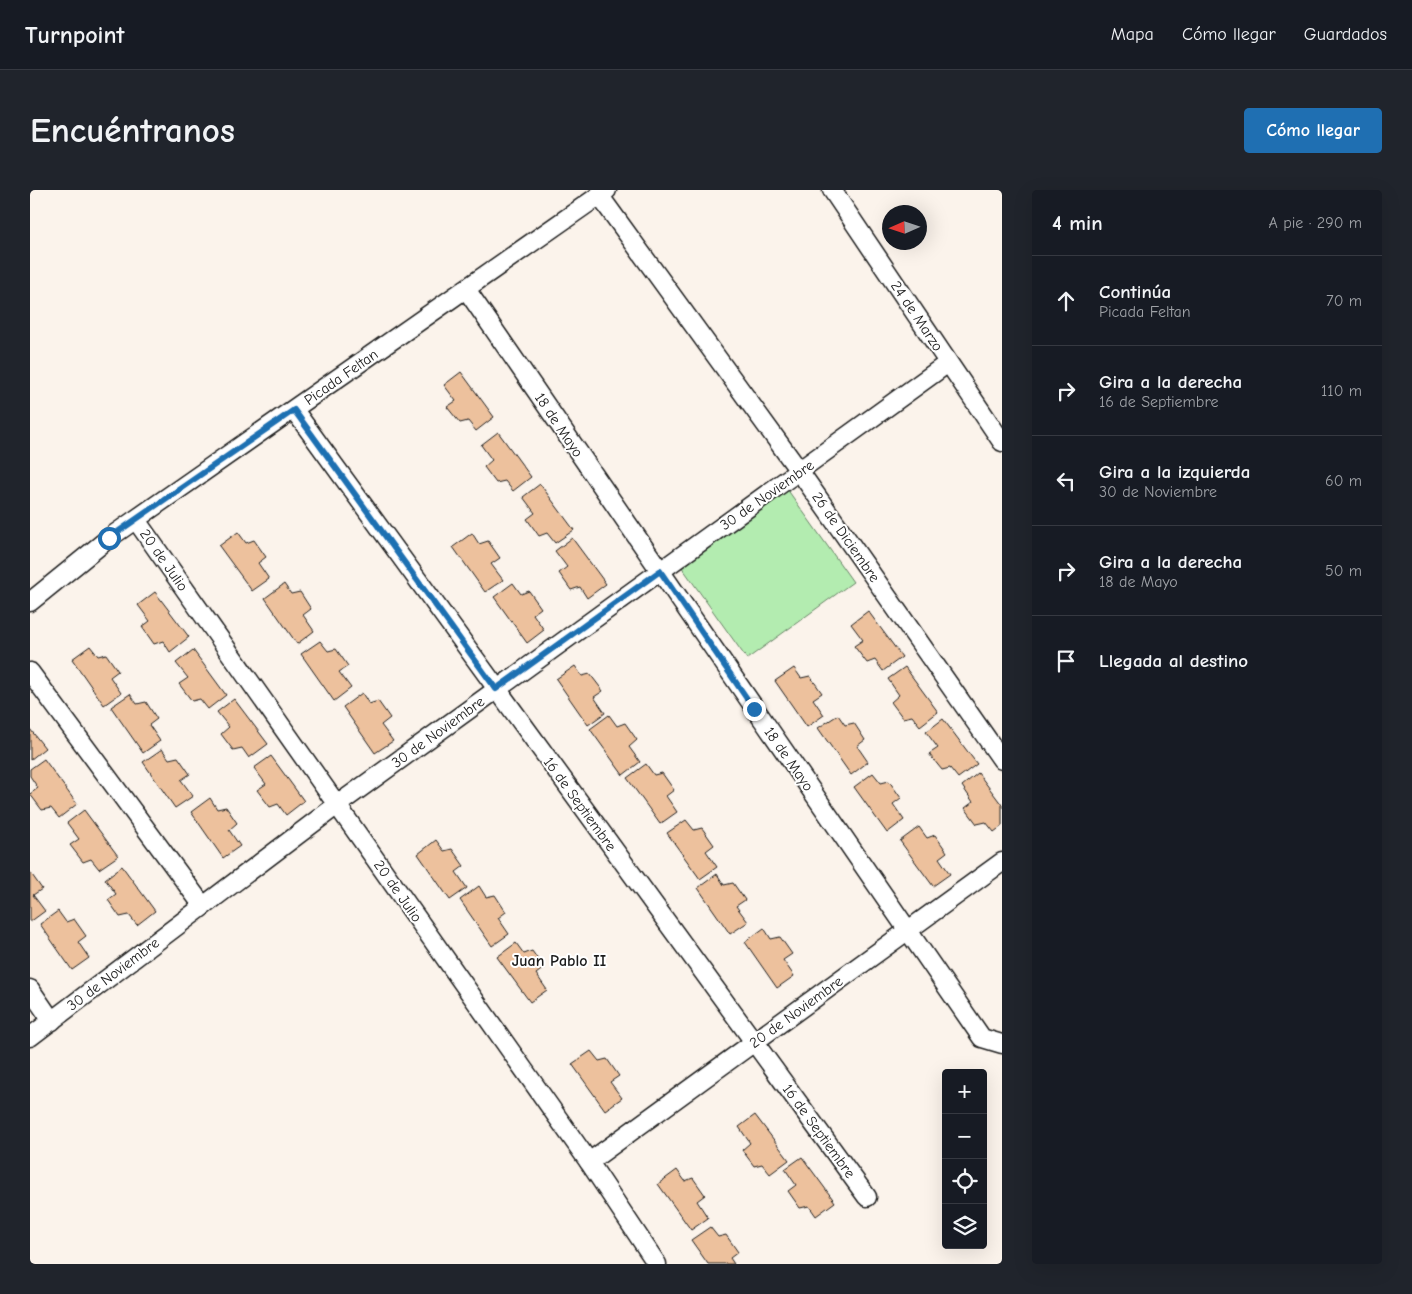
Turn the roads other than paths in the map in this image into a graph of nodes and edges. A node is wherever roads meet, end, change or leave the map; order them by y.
1 (832, 190) edge
2 (603, 193) edge
3 (466, 289) junction
4 (948, 363) junction
5 (294, 410) junction
6 (1002, 442) edge
7 (800, 472) junction
8 (136, 520) junction
9 (660, 571) junction
10 (30, 602) edge
11 (30, 672) edge
12 (496, 689) junction
13 (1002, 760) edge
14 (337, 805) junction
15 (1002, 862) edge
16 (203, 906) junction
17 (907, 931) junction
18 (30, 989) edge
19 (52, 1021) junction
20 (30, 1037) edge
21 (755, 1042) junction
22 (1002, 1044) edge
23 (589, 1162) junction
24 (867, 1197) dead end
25 (657, 1264) edge

1 - 4 street, 24 de Marzo
2 - 3 street, Picada Feltan
2 - 7 street, 26 de Diciembre
3 - 5 street, Picada Feltan
3 - 9 street, 18 de Mayo
4 - 6 street, 24 de Marzo
4 - 7 street, 30 de Noviembre
5 - 8 street, Picada Feltan
5 - 12 street, 16 de Septiembre
7 - 9 street, 30 de Noviembre
7 - 13 street, 26 de Diciembre
8 - 10 street, Picada Feltan
8 - 14 street, 20 de Julio
9 - 12 street, 30 de Noviembre
9 - 17 street, 18 de Mayo
11 - 16 street
12 - 14 street, 30 de Noviembre
12 - 21 street, 16 de Septiembre
14 - 16 street, 30 de Noviembre
14 - 23 street, 20 de Julio
15 - 17 street, 20 de Noviembre
16 - 19 street, 30 de Noviembre
17 - 21 street, 20 de Noviembre
17 - 22 street, 18 de Mayo
18 - 19 street
19 - 20 street, 30 de Noviembre
21 - 23 street, 20 de Noviembre
21 - 24 street, 16 de Septiembre
23 - 25 street, 20 de Julio

